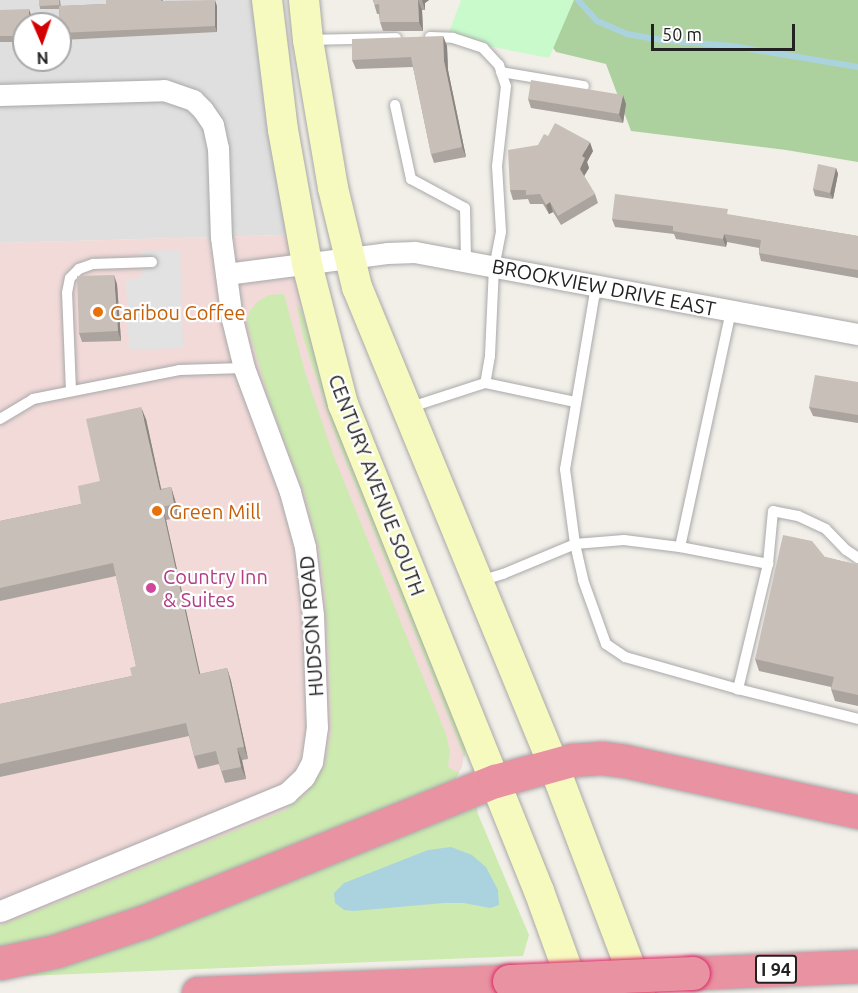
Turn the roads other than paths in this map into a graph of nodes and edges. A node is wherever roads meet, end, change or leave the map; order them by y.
1 (267, 0) edge
2 (304, 0) edge
3 (308, 40) junction
4 (501, 72) junction
5 (584, 87) edge
6 (0, 95) edge
7 (395, 105) dead end
8 (349, 258) junction
9 (466, 260) junction
10 (152, 262) dead end
11 (307, 264) junction
12 (494, 267) junction
13 (226, 274) junction
14 (596, 286) junction
15 (731, 311) junction
16 (858, 334) edge
17 (244, 368) junction
18 (485, 383) junction
19 (71, 391) junction
20 (575, 402) junction
21 (405, 409) junction
22 (0, 419) edge
23 (574, 544) junction
24 (680, 547) junction
25 (858, 558) edge
26 (768, 564) junction
27 (476, 582) junction
28 (738, 689) junction
29 (858, 719) edge
30 (553, 764) junction
31 (495, 781) junction
32 (858, 812) edge
33 (0, 911) edge
34 (0, 963) edge
35 (858, 966) edge
36 (198, 993) edge
37 (576, 993) edge
38 (640, 993) edge

1 - 11 main road, CENTURY AVENUE SOUTH
2 - 3 main road
3 - 4 lane
3 - 8 main road
4 - 5 lane
4 - 12 lane
6 - 13 street, HUDSON ROAD
7 - 9 lane
8 - 9 street, BROOKVIEW DRIVE EAST
8 - 11 street
8 - 21 main road
9 - 12 street, BROOKVIEW DRIVE EAST
10 - 19 lane
11 - 13 street
11 - 31 main road, CENTURY AVENUE SOUTH
12 - 14 street, BROOKVIEW DRIVE EAST
12 - 18 lane
13 - 17 street, HUDSON ROAD
14 - 15 street, BROOKVIEW DRIVE EAST
14 - 20 lane
15 - 16 street, BROOKVIEW DRIVE EAST
15 - 24 lane
17 - 19 lane
17 - 33 street, HUDSON ROAD
18 - 20 lane
18 - 21 lane
19 - 22 lane
20 - 23 lane
21 - 27 main road
23 - 24 lane
23 - 27 lane
23 - 28 lane
24 - 26 lane
25 - 26 lane
26 - 28 lane
27 - 30 main road
28 - 29 lane
30 - 31 highway
30 - 32 highway
30 - 38 main road
31 - 34 highway
31 - 37 main road, CENTURY AVENUE SOUTH
35 - 36 highway, I 94, bridge

